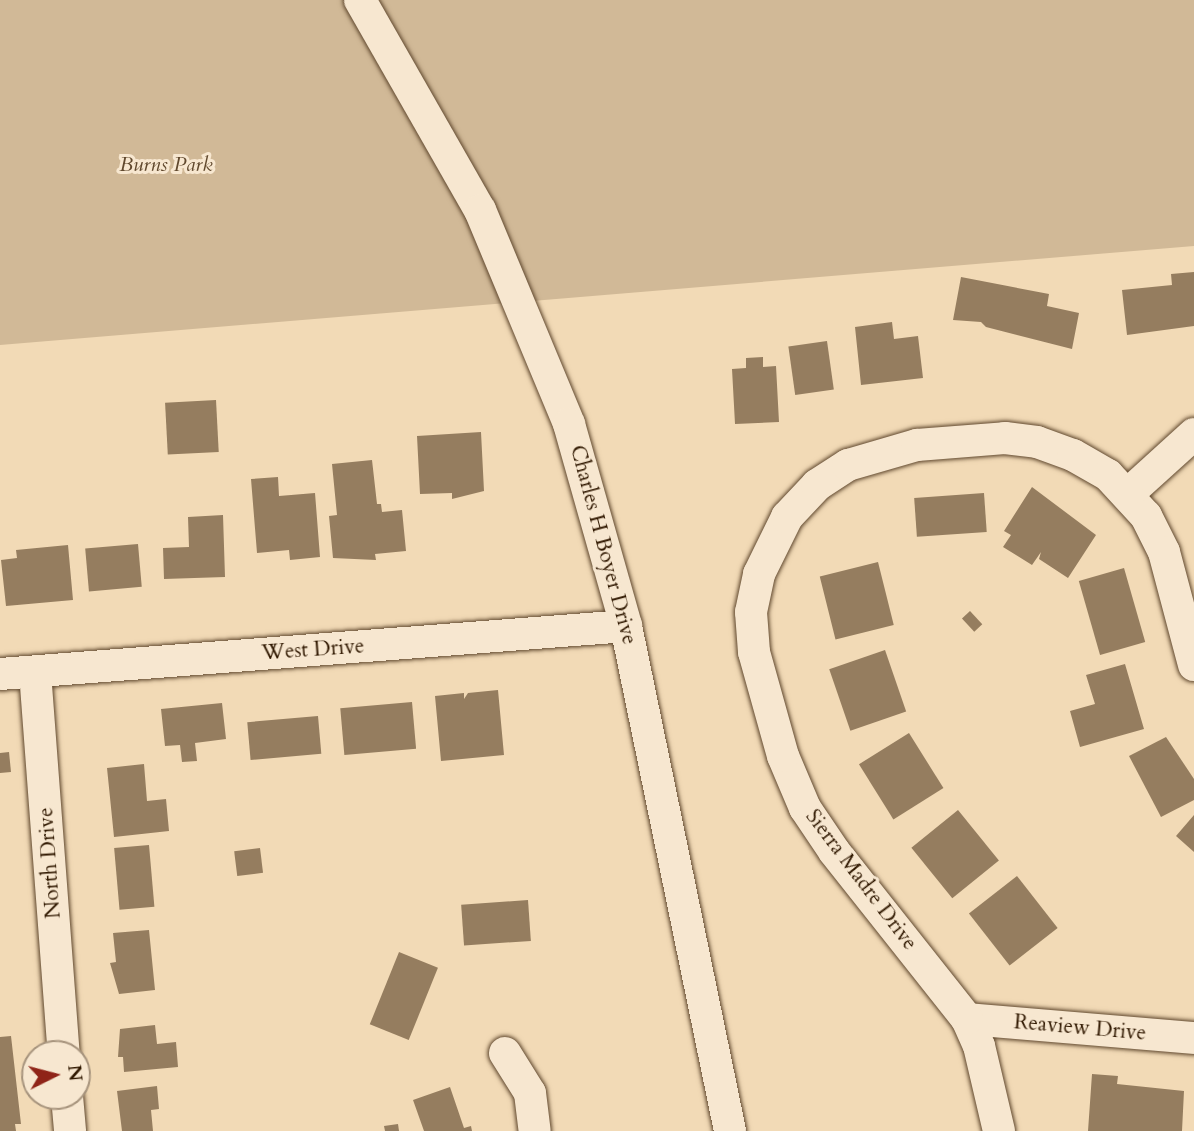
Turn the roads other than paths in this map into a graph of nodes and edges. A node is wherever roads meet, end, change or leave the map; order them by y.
1 (360, 0) edge
2 (1194, 434) edge
3 (1129, 493) junction
4 (626, 626) junction
5 (1194, 664) edge
6 (35, 672) junction
7 (0, 674) edge
8 (967, 1019) junction
9 (1194, 1038) edge
10 (63, 1040) edge
11 (505, 1053) dead end
12 (68, 1110) edge
13 (70, 1131) edge
14 (535, 1131) edge
15 (730, 1131) edge
16 (999, 1131) edge

1 - 4 street, Charles H Boyer Drive
2 - 3 street
3 - 5 street, Sierra Madre Drive
3 - 8 street, Sierra Madre Drive
4 - 6 street, West Drive
4 - 15 street, Charles H Boyer Drive
6 - 7 street, West Drive
6 - 10 street, North Drive
8 - 9 street, Reaview Drive
8 - 16 street, Sierra Madre Drive
11 - 14 street
12 - 13 street

